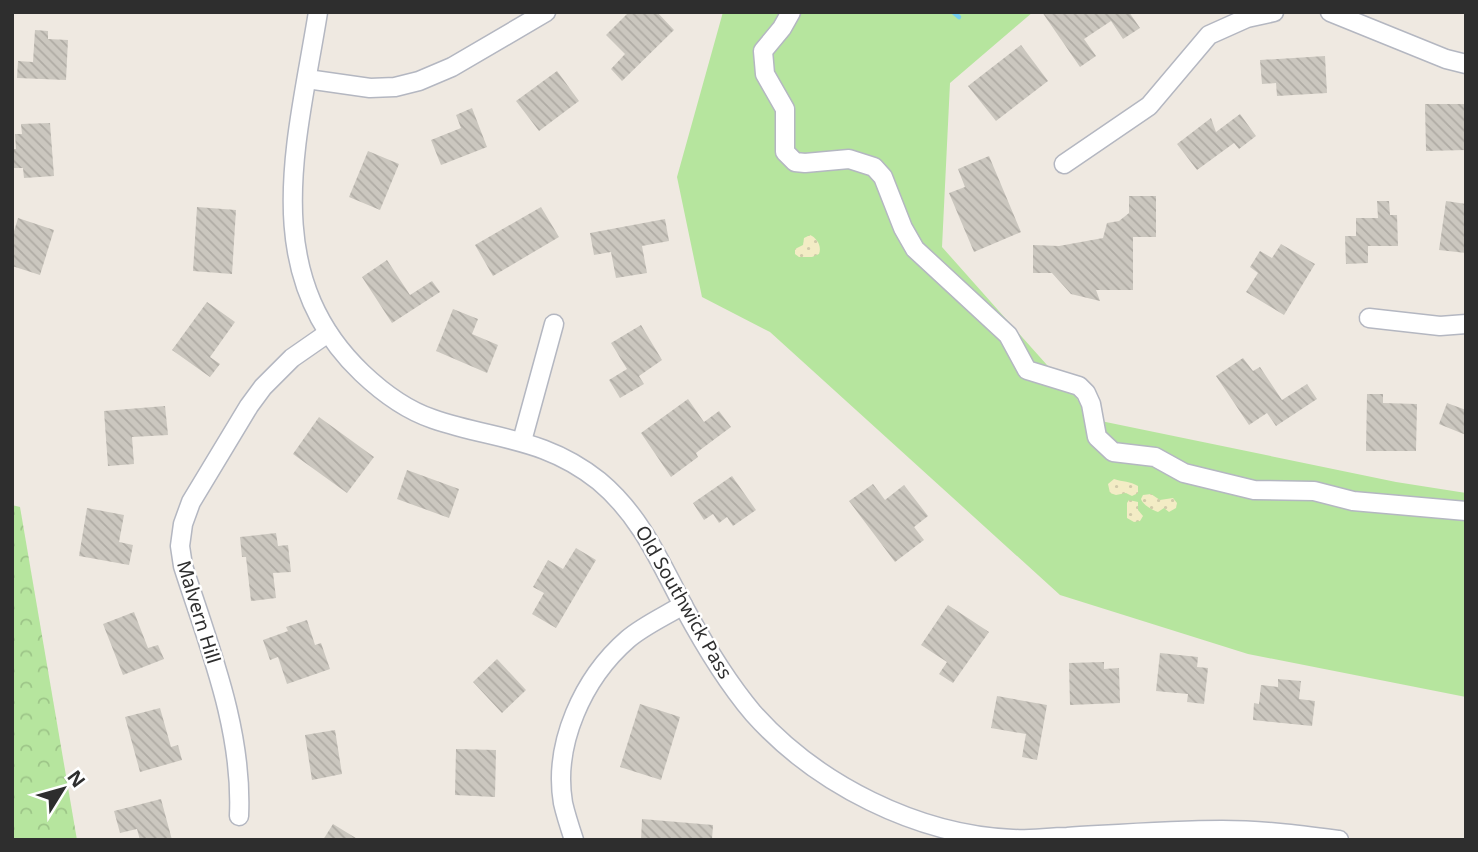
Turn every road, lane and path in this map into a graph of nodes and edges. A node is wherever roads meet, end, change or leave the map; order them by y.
1 (317, 12) edge
2 (545, 12) edge
3 (791, 12) edge
4 (1274, 12) edge
5 (1329, 12) edge
6 (1466, 64) edge
7 (307, 79) junction
8 (1064, 164) dead end
9 (1369, 318) dead end
10 (554, 324) dead end
11 (1466, 324) edge
12 (328, 333) junction
13 (522, 441) junction
14 (1466, 511) edge
15 (683, 605) junction
16 (239, 816) dead end
17 (574, 840) edge
18 (1339, 840) edge

1 - 7 street, Old Southwick Pass
2 - 7 street
3 - 14 street
4 - 8 street
5 - 6 street
7 - 12 street, Old Southwick Pass
9 - 11 street
10 - 13 street
12 - 13 street, Old Southwick Pass
12 - 16 street, Malvern Hill
13 - 15 street, Old Southwick Pass
15 - 17 street
15 - 18 street, Old Southwick Pass

